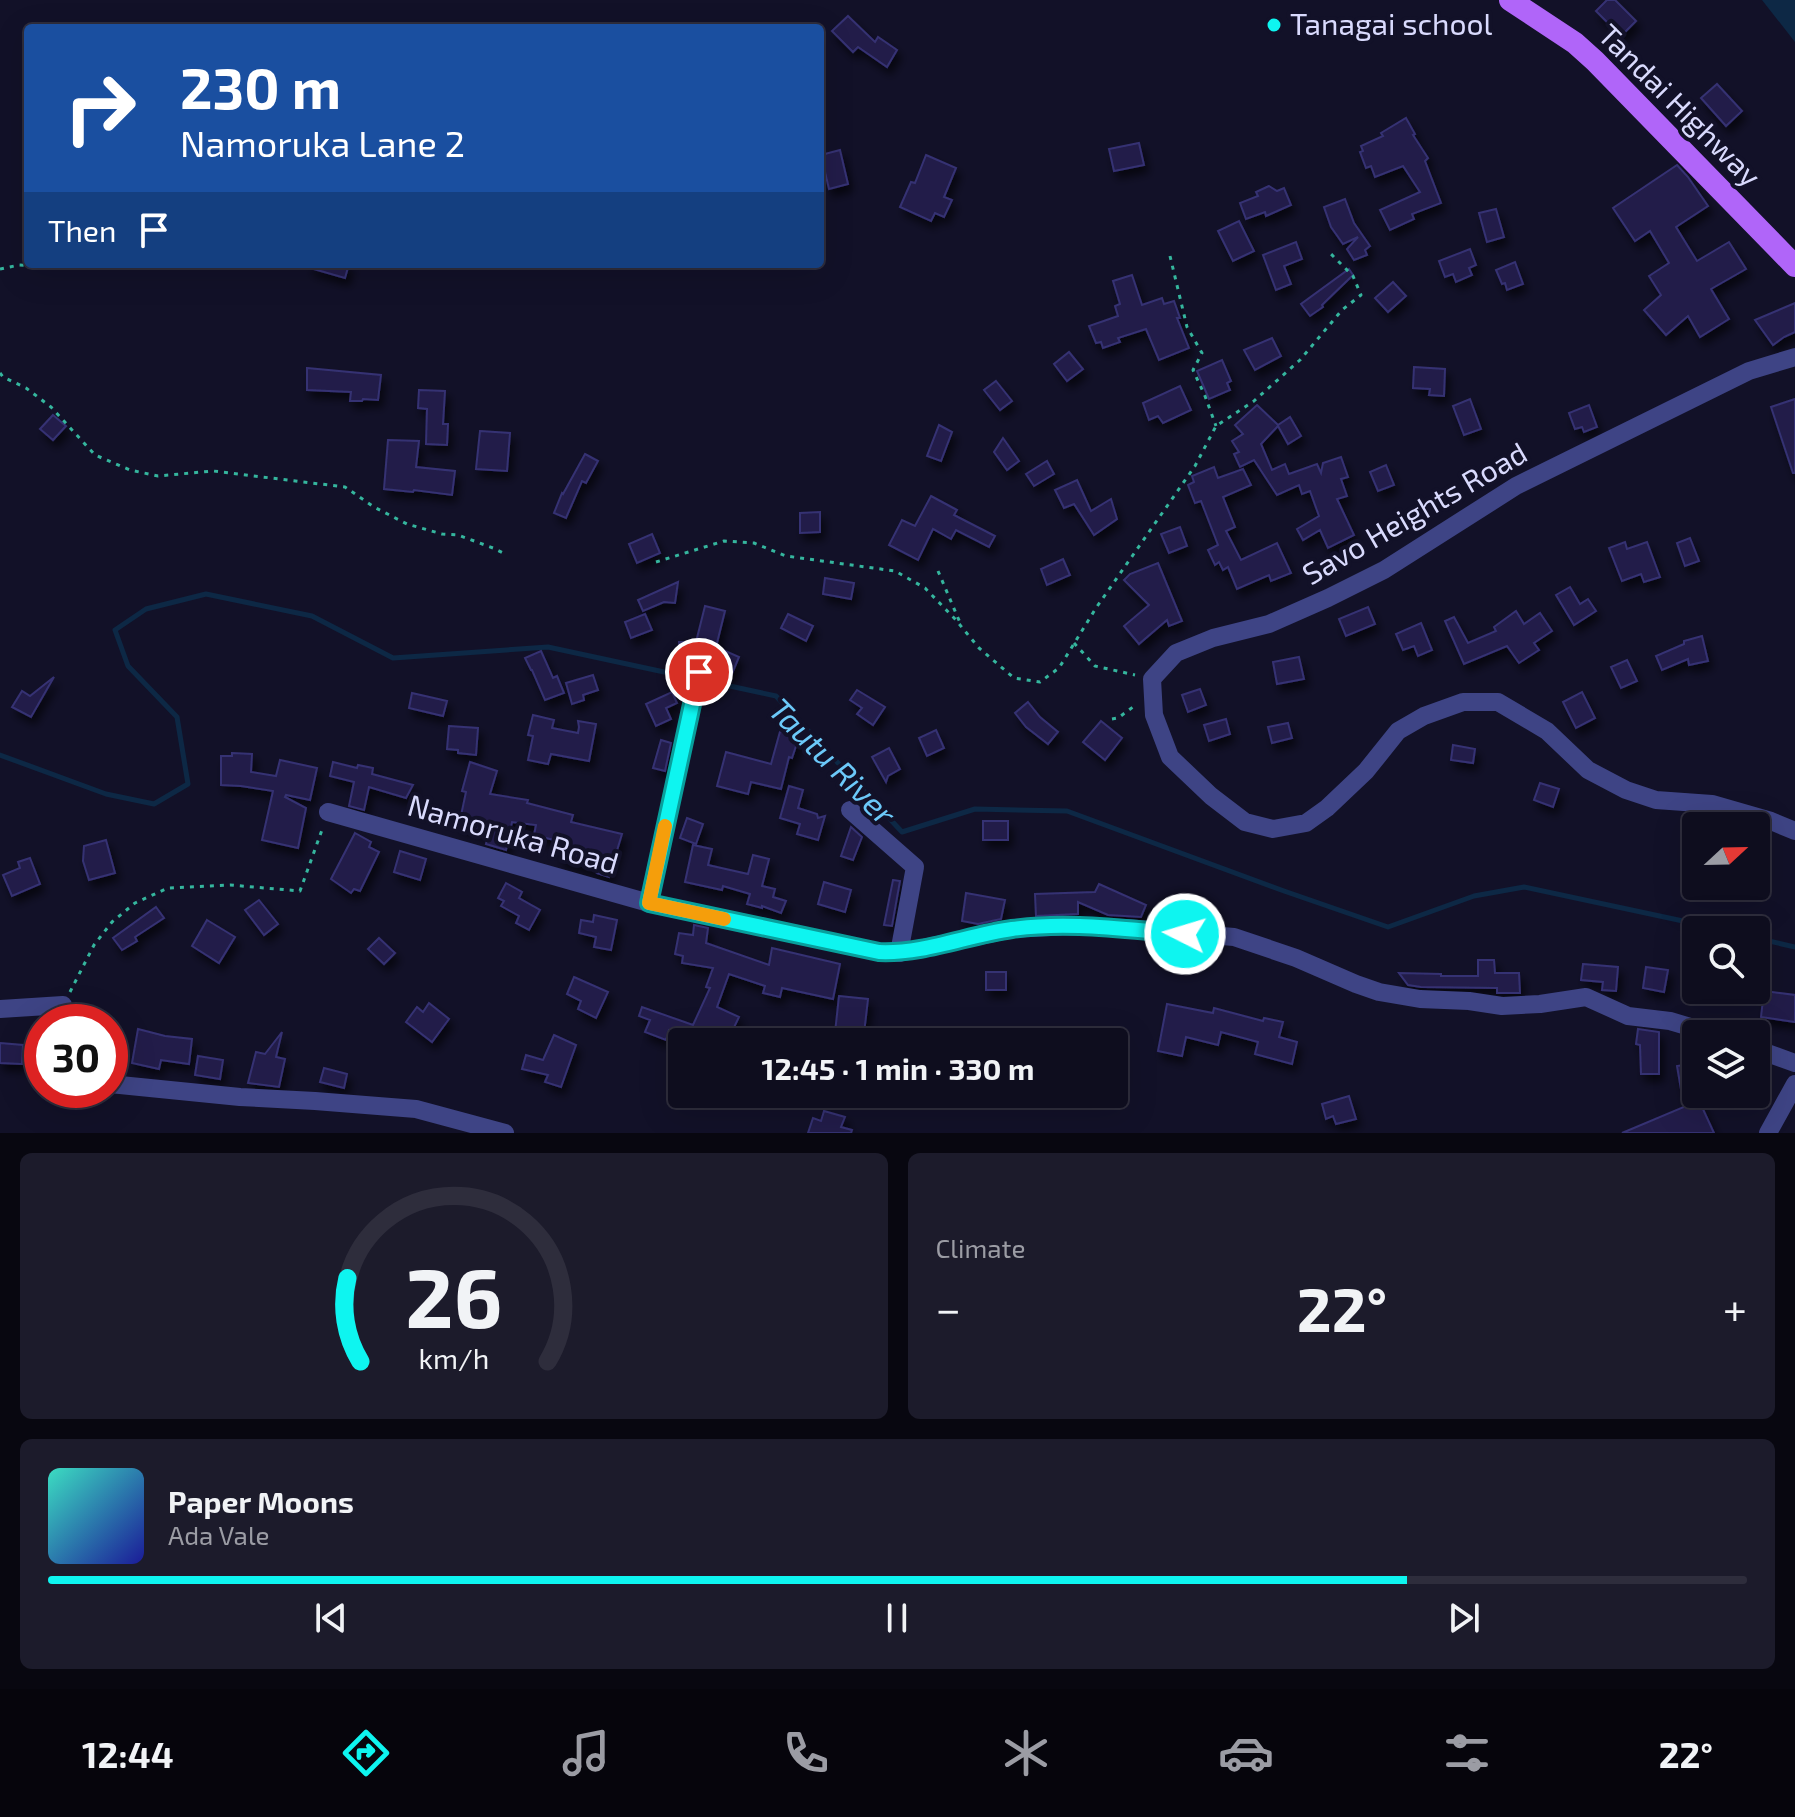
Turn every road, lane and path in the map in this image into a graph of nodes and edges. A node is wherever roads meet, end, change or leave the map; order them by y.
1 (1510, 0) edge
2 (1328, 251) dead end
3 (1170, 256) dead end
4 (24, 265) edge
5 (1795, 266) edge
6 (0, 269) edge
7 (1795, 357) edge
8 (0, 373) edge
9 (1216, 426) junction
10 (507, 555) dead end
11 (656, 562) dead end
12 (938, 571) dead end
13 (962, 628) junction
14 (1074, 643) junction
15 (699, 672) dead end
16 (1152, 686) junction
17 (1112, 719) dead end
18 (850, 810) dead end
19 (328, 812) joint
20 (1795, 831) edge
21 (649, 903) junction
22 (899, 953) junction
23 (64, 1004) edge
24 (24, 1007) edge
25 (0, 1009) edge
26 (1682, 1025) edge
27 (1770, 1054) edge
28 (1795, 1063) edge
29 (1795, 1084) edge
30 (128, 1086) edge
31 (505, 1133) edge
32 (1768, 1133) edge

1 - 5 main road, Tandai Highway
2 - 9 path
3 - 9 path
4 - 6 path
7 - 16 street, Savo Heights Road
8 - 10 path
9 - 14 path
11 - 13 path
12 - 13 path
13 - 14 path
14 - 16 path
15 - 21 street
16 - 17 path
16 - 20 street
18 - 22 street
19 - 21 street, Namoruka Road
19 - 23 path
21 - 22 street, Namoruka Road
22 - 26 street, Namoruka Road
24 - 25 street
27 - 28 street
29 - 32 street
30 - 31 street

